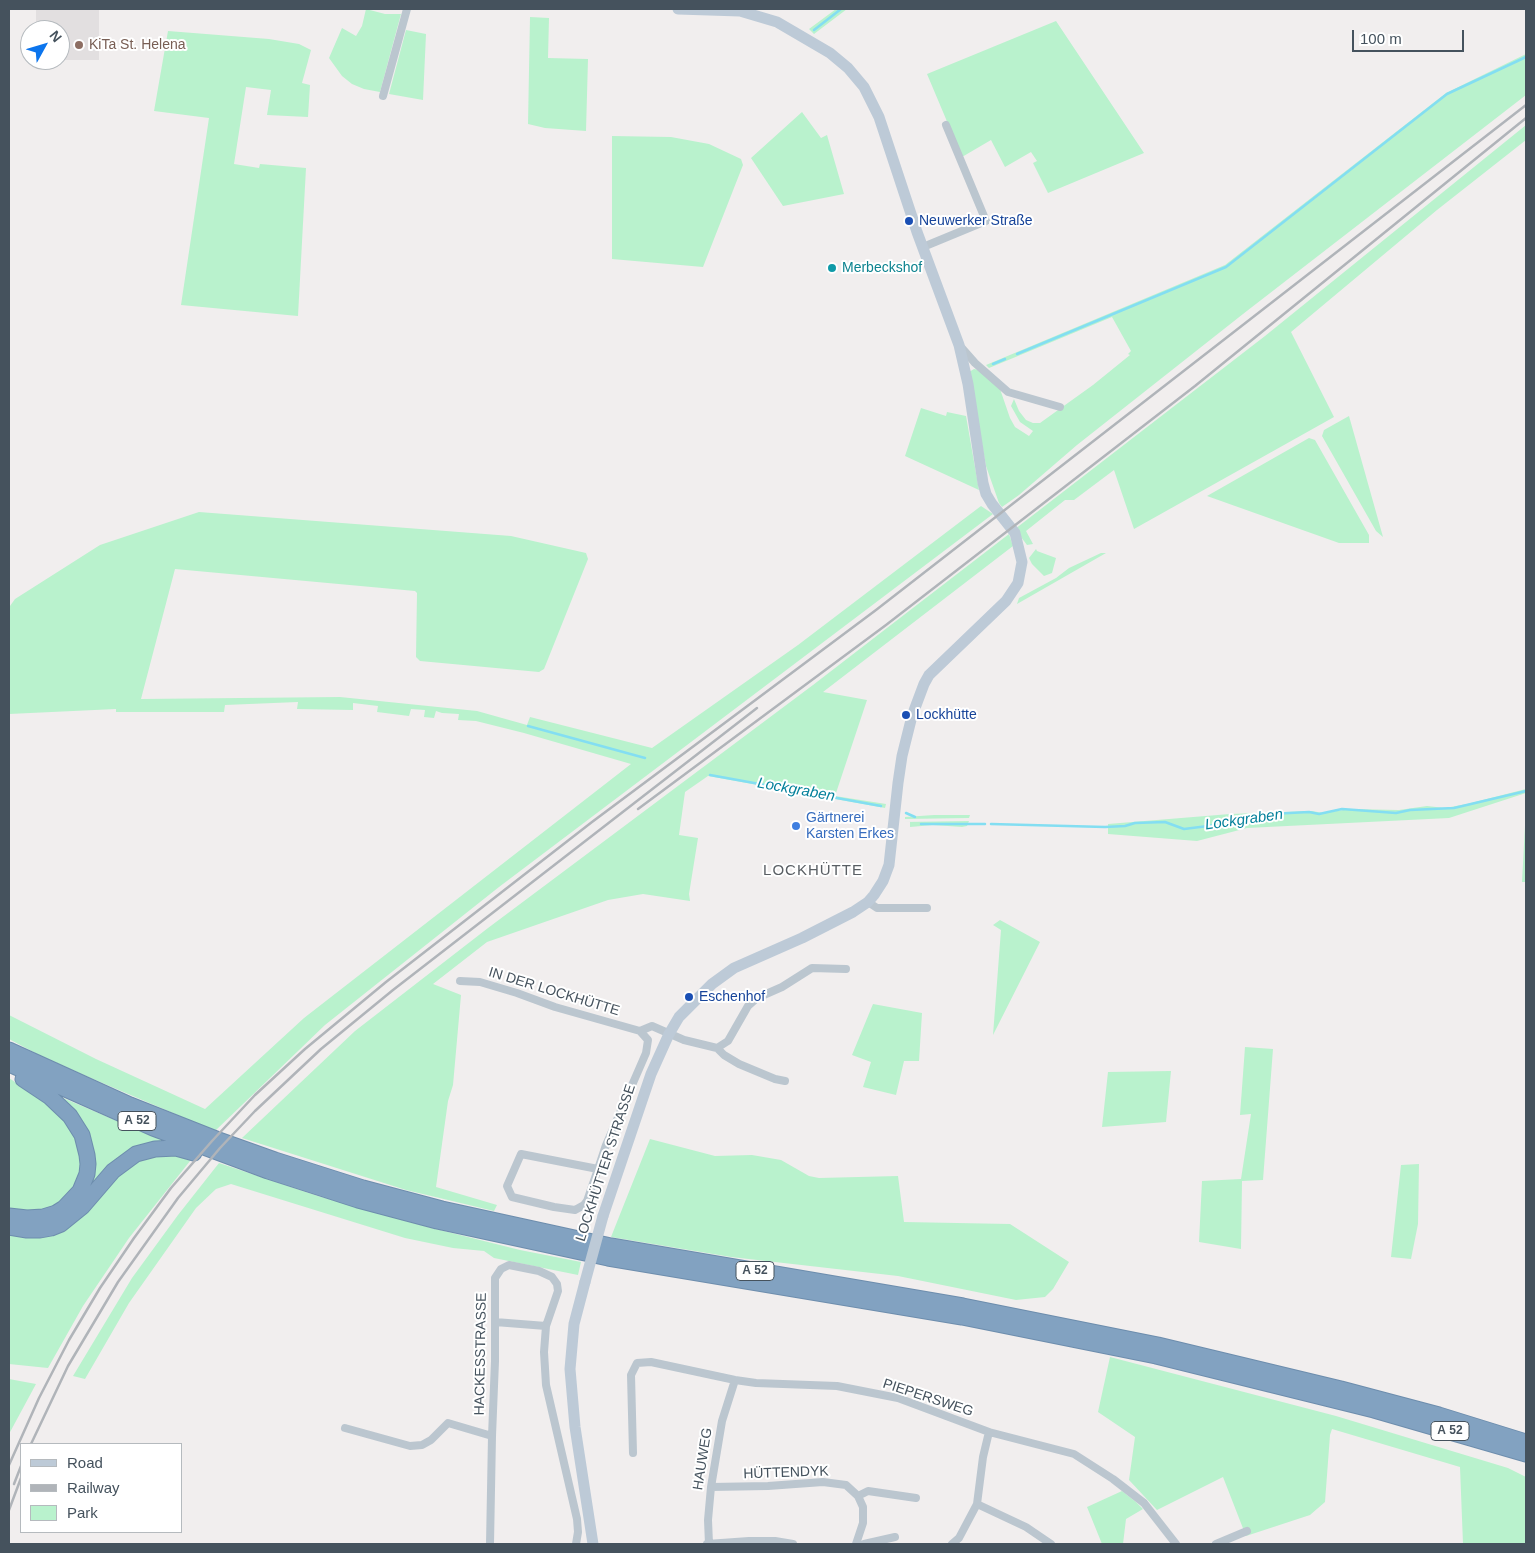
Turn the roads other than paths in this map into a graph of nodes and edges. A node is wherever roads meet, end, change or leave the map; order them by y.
1 (407, 9) edge
2 (678, 9) edge
3 (383, 96) dead end
4 (946, 125) dead end
5 (923, 247) junction
6 (959, 345) junction
7 (1060, 407) dead end
8 (868, 902) junction
9 (927, 908) dead end
10 (846, 970) dead end
11 (460, 981) dead end
12 (640, 1031) junction
13 (668, 1034) junction
14 (717, 1048) junction
15 (9, 1050) edge
16 (9, 1064) edge
17 (9, 1070) edge
18 (785, 1081) dead end
19 (598, 1169) junction
20 (268, 1171) junction
21 (9, 1216) edge
22 (9, 1227) edge
23 (495, 1322) junction
24 (546, 1326) junction
25 (735, 1380) junction
26 (1374, 1410) junction
27 (1439, 1415) junction
28 (345, 1428) dead end
29 (1526, 1431) edge
30 (989, 1432) junction
31 (492, 1436) junction
32 (1526, 1442) edge
33 (633, 1453) dead end
34 (1526, 1454) edge
35 (1526, 1464) edge
36 (711, 1487) junction
37 (858, 1496) junction
38 (916, 1498) dead end
39 (977, 1504) junction
40 (1247, 1531) dead end
41 (895, 1537) dead end
42 (490, 1544) edge
43 (576, 1544) edge
44 (593, 1544) edge
45 (708, 1544) edge
46 (793, 1544) edge
47 (856, 1544) edge
48 (864, 1544) edge
49 (952, 1544) edge
50 (1051, 1544) edge
51 (1176, 1544) edge
52 (1216, 1544) edge

1 - 3 street
2 - 5 street
4 - 5 street
5 - 6 street
6 - 7 street
6 - 8 street, LOCKHÜTTER STRASSE
8 - 9 street
8 - 13 street, LOCKHÜTTER STRASSE
10 - 14 street
11 - 12 street, IN DER LOCKHÜTTE
12 - 13 street, IN DER LOCKHÜTTE
12 - 19 street
13 - 14 street, IN DER LOCKHÜTTE
13 - 44 street, LOCKHÜTTER STRASSE, bridge
14 - 18 street
15 - 27 highway, A 52
16 - 20 highway, A 52
17 - 21 highway
19 - 19 street
20 - 22 highway
20 - 26 highway, A 52
23 - 24 street
23 - 24 street, HACKESSTRASSE
23 - 31 street, HACKESSTRASSE
24 - 43 street
25 - 30 street, PIEPERSWEG
25 - 33 street, PIEPERSWEG
25 - 36 street, HAUWEG
26 - 34 highway, A 52
26 - 35 highway
27 - 29 highway
27 - 32 highway, A 52
28 - 31 street, HACKESSTRASSE
30 - 39 street
30 - 51 street, PIEPERSWEG
31 - 42 street, HACKESSTRASSE
36 - 37 street, HÜTTENDYK
36 - 45 street, HAUWEG
37 - 38 street
37 - 47 street
39 - 49 street
39 - 50 street
40 - 52 street
41 - 48 street
45 - 46 street

